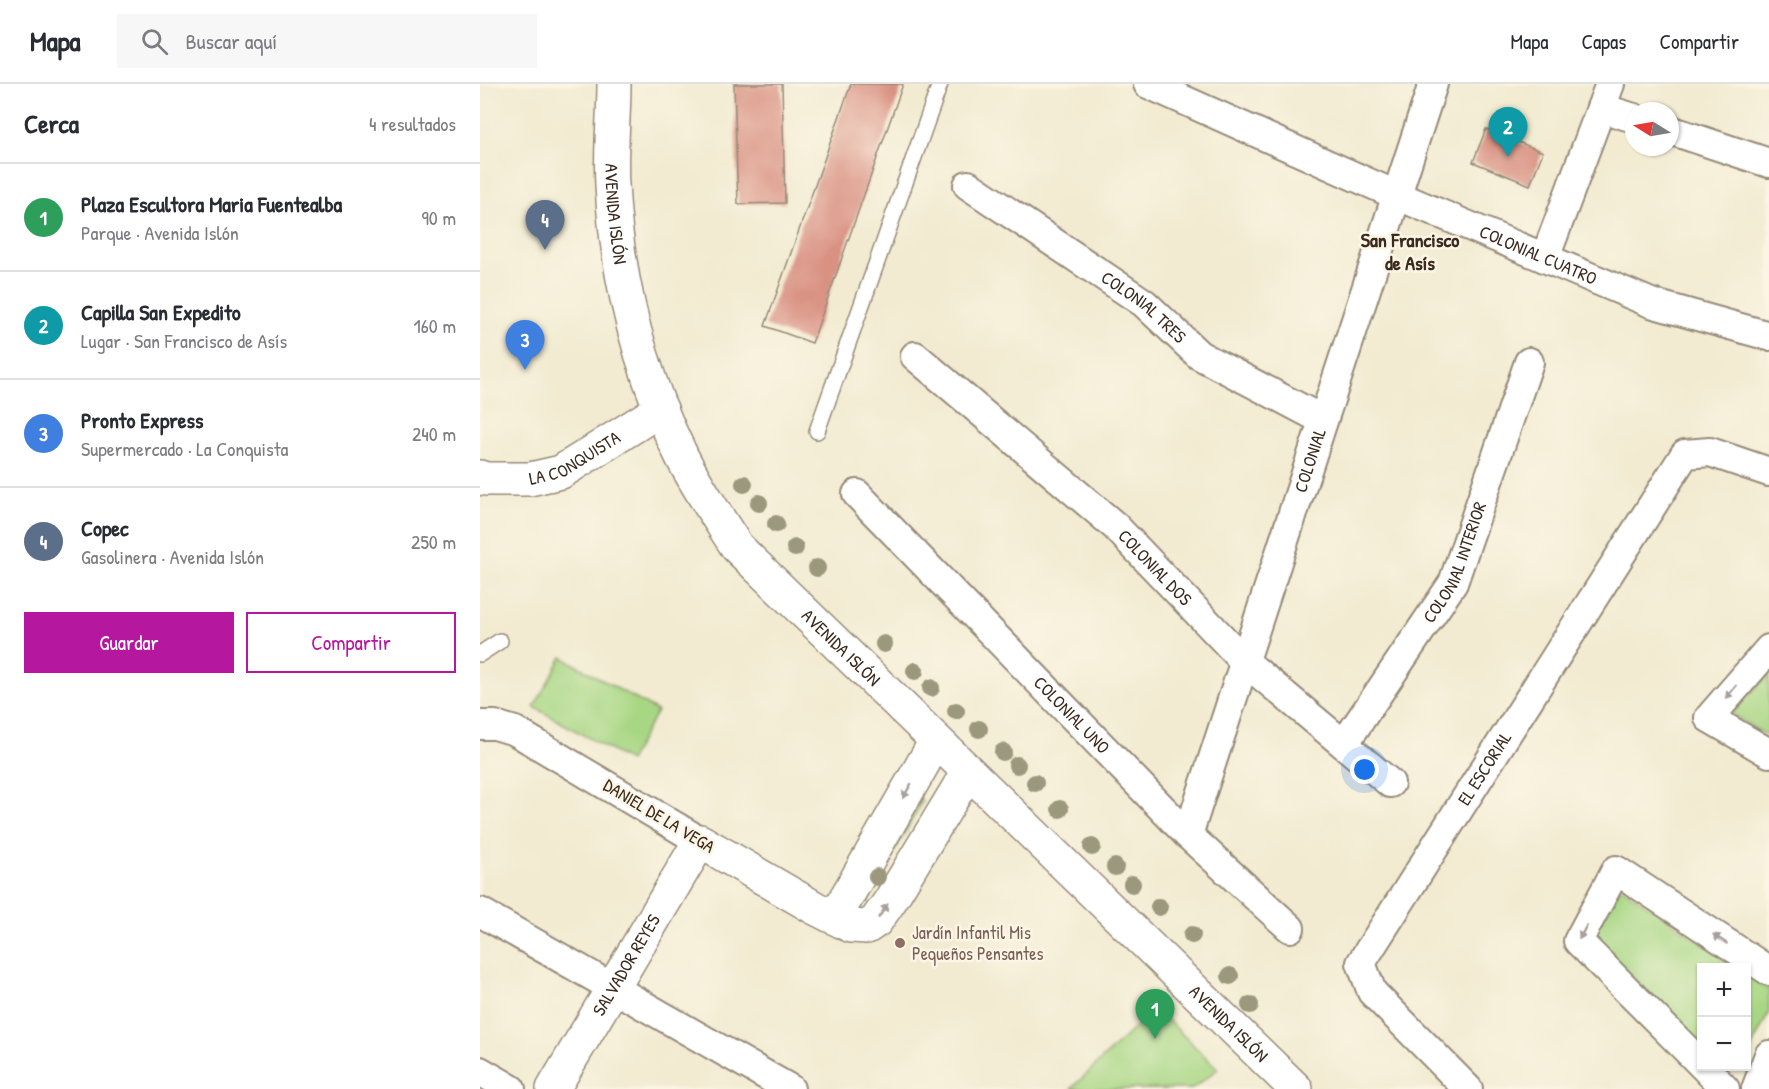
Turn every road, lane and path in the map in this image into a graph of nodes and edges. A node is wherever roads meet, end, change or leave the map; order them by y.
1 (614, 84) edge
2 (940, 84) edge
3 (1148, 84) edge
4 (1433, 84) edge
5 (1606, 96) edge
6 (1625, 111) edge
7 (1679, 133) edge
8 (1769, 163) edge
9 (968, 185) dead end
10 (1396, 195) junction
11 (1545, 258) junction
12 (1769, 336) edge
13 (915, 356) dead end
14 (1529, 362) dead end
15 (661, 409) junction
16 (1323, 420) junction
17 (817, 431) dead end
18 (1769, 472) edge
19 (480, 477) edge
20 (857, 494) dead end
21 (500, 642) dead end
22 (1769, 649) edge
23 (480, 654) edge
24 (1244, 661) junction
25 (480, 725) edge
26 (936, 741) junction
27 (1344, 744) junction
28 (1769, 753) edge
29 (968, 772) junction
30 (1390, 783) dead end
31 (1188, 834) junction
32 (700, 841) junction
33 (480, 912) edge
34 (835, 917) junction
35 (1290, 928) dead end
36 (1769, 971) edge
37 (612, 988) junction
38 (1769, 1055) edge
39 (1697, 1061) edge
40 (480, 1071) edge
41 (1707, 1071) edge
42 (511, 1089) edge
43 (553, 1089) edge
44 (790, 1089) edge
45 (1296, 1089) edge
46 (1468, 1089) edge
47 (1725, 1089) edge
48 (1756, 1089) edge

1 - 15 main road, AVENIDA ISLÓN
2 - 17 lane
3 - 10 street, COLONIAL CUATRO
4 - 10 street, COLONIAL
5 - 6 street
5 - 11 street
7 - 8 street
9 - 16 street, COLONIAL TRES
10 - 11 street, COLONIAL CUATRO
10 - 16 street, COLONIAL
11 - 12 street, COLONIAL CUATRO
13 - 24 street, COLONIAL DOS
14 - 27 street, COLONIAL INTERIOR
15 - 19 main road, LA CONQUISTA
15 - 26 main road, AVENIDA ISLÓN
16 - 24 street, COLONIAL
18 - 46 street, EL ESCORIAL
20 - 31 street, COLONIAL UNO
21 - 23 lane
22 -> 28 street
24 - 27 street, COLONIAL DOS
24 - 31 street, COLONIAL
25 - 32 street, DANIEL DE LA VEGA
26 - 29 main road, AVENIDA ISLÓN
26 -> 34 main road
27 - 30 street, COLONIAL DOS
34 -> 29 main road, DANIEL DE LA VEGA
29 - 45 main road, AVENIDA ISLÓN
31 - 35 street, COLONIAL UNO
32 - 34 main road, DANIEL DE LA VEGA
32 - 37 main road, SALVADOR REYES
33 - 37 street
36 -> 39 street
37 - 43 main road, SALVADOR REYES
37 - 44 street
38 - 48 street
40 - 42 street
41 - 47 street

